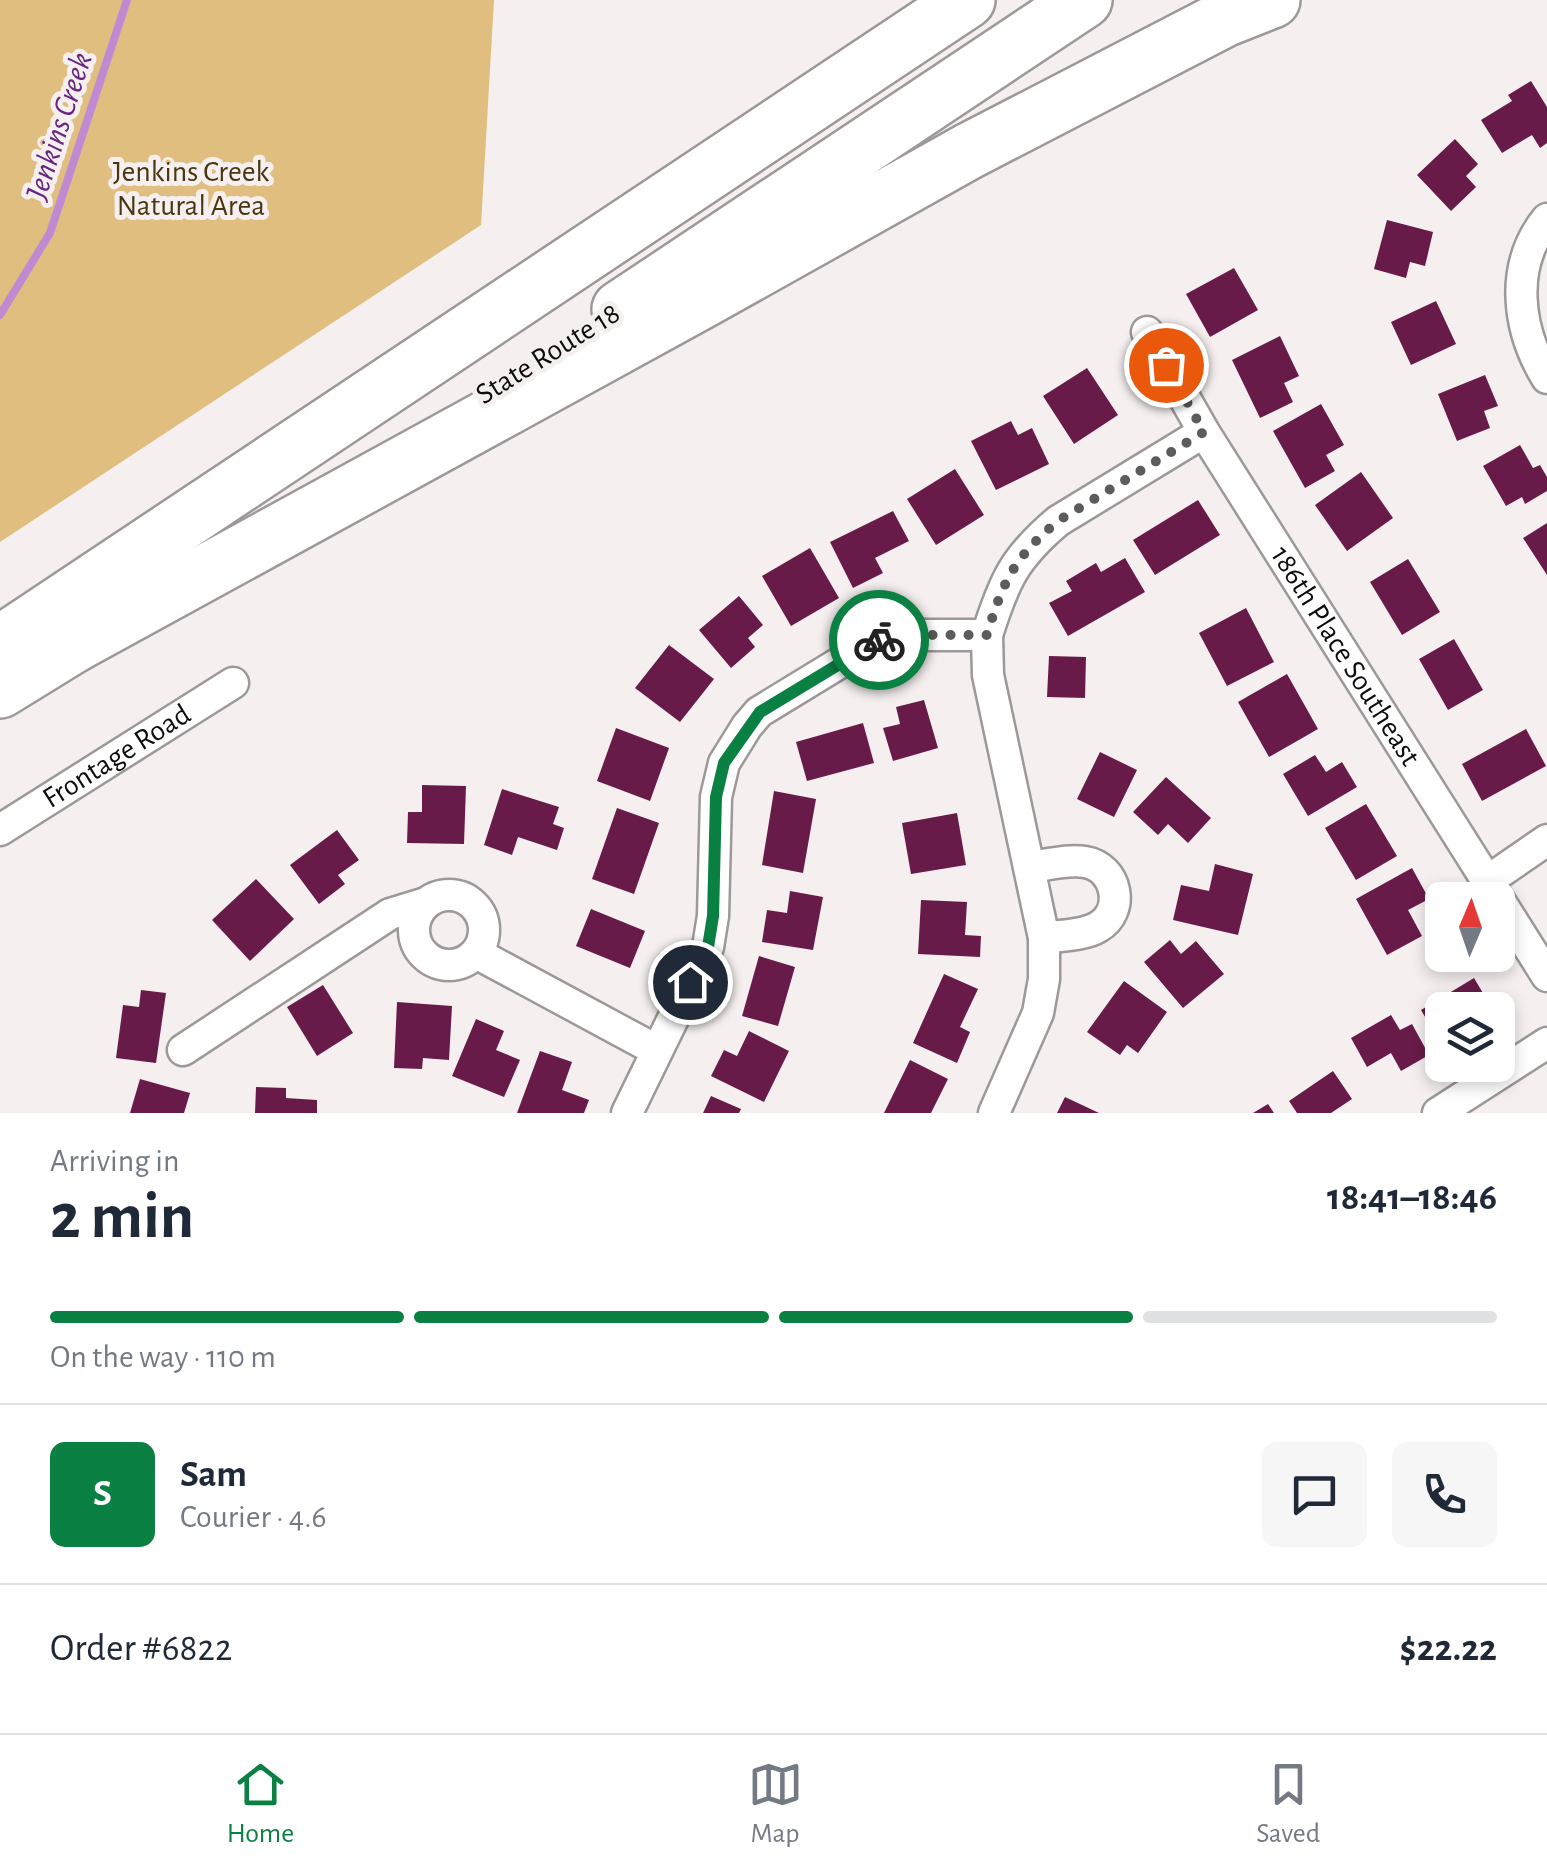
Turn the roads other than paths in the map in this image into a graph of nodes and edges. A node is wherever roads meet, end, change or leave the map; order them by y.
1 (923, 0) edge
2 (966, 0) edge
3 (1084, 0) edge
4 (1272, 0) edge
5 (1547, 219) edge
6 (546, 282) junction
7 (1147, 332) dead end
8 (1547, 378) edge
9 (1204, 432) junction
10 (987, 635) junction
11 (0, 644) edge
12 (75, 644) junction
13 (232, 684) dead end
14 (0, 690) edge
15 (0, 830) edge
16 (1547, 840) edge
17 (1030, 868) junction
18 (1486, 882) joint
19 (426, 903) junction
20 (1515, 927) edge
21 (1044, 938) junction
22 (476, 953) junction
23 (1547, 976) edge
24 (1547, 1044) edge
25 (183, 1050) dead end
26 (656, 1050) junction
27 (627, 1113) edge
28 (994, 1113) edge
29 (1438, 1113) edge

1 - 6 highway
2 - 6 highway, State Route 18
3 - 12 highway, State Route 18
4 - 12 highway
5 - 8 street
6 - 11 highway, State Route 18
7 - 9 street, 186th Place Southeast
9 - 10 street
9 - 18 street, 186th Place Southeast
10 - 17 street
10 - 26 street
12 - 14 highway, State Route 18
13 - 15 street, Frontage Road
16 - 18 street
17 - 21 street
17 - 21 street
19 - 22 street
19 - 22 street
19 - 25 street
20 - 23 street, 186th Place Southeast
21 - 28 street
22 - 26 street
24 - 29 street
26 - 27 street

